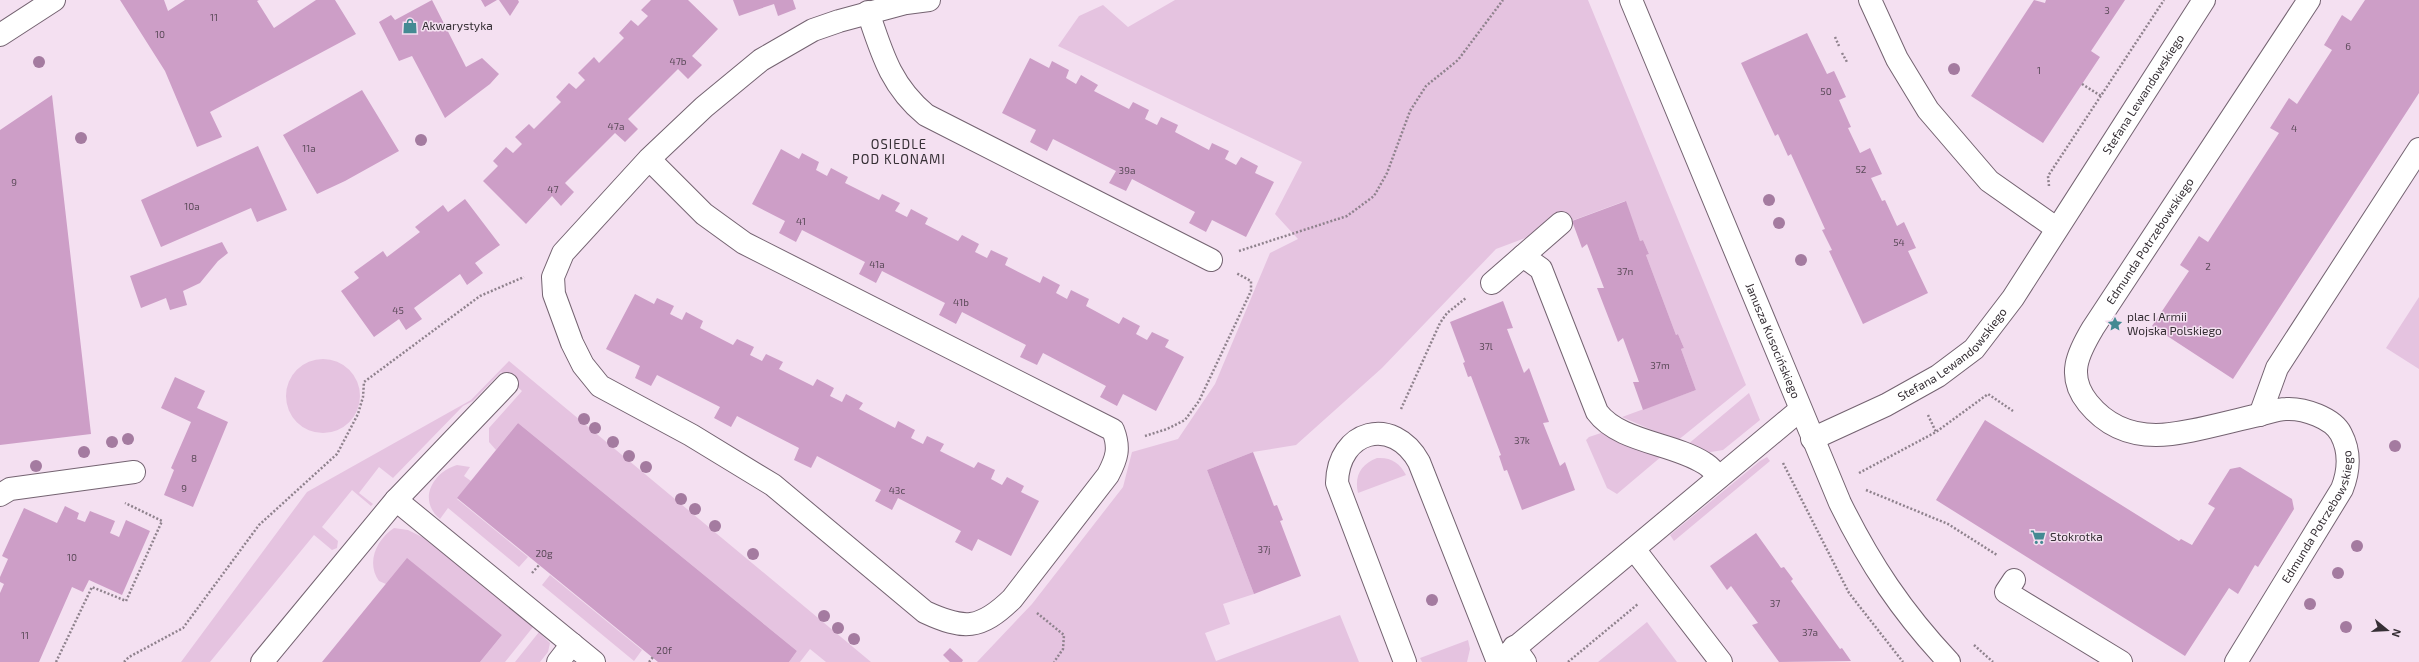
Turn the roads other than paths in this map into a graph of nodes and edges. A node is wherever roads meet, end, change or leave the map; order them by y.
1 (54, 0) edge
2 (929, 0) edge
3 (1631, 0) edge
4 (1870, 0) edge
5 (2204, 0) edge
6 (2309, 0) edge
7 (868, 12) junction
8 (0, 35) edge
9 (2419, 148) edge
10 (649, 159) junction
11 (1561, 222) dead end
12 (2056, 228) junction
13 (1523, 256) junction
14 (1211, 260) road end
15 (1492, 283) road end
16 (507, 384) dead end
17 (1800, 410) junction
18 (2260, 414) junction
19 (1812, 440) junction
20 (134, 472) dead end
21 (1719, 477) junction
22 (0, 495) edge
23 (396, 500) junction
24 (1634, 549) junction
25 (2014, 580) dead end
26 (572, 644) junction
27 (1520, 655) edge
28 (262, 662) edge
29 (558, 662) edge
30 (594, 662) edge
31 (1405, 662) edge
32 (1498, 662) edge
33 (1721, 662) edge
34 (1949, 662) edge
35 (2121, 662) edge
36 (2236, 662) edge

1 - 8 street
2 - 7 street
3 - 17 street, Janusza Kusocińskiego
4 - 12 street
5 - 12 street, Stefana Lewandowskiego
6 - 18 street, Edmunda Potrzebowskiego
7 - 10 street
7 - 14 street
9 - 18 street
10 - 10 street
11 - 13 street
12 - 19 street, Stefana Lewandowskiego
13 - 15 street
13 - 21 street
16 - 23 street
17 - 19 street, Janusza Kusocińskiego
17 - 21 street
18 - 36 street, Edmunda Potrzebowskiego
19 - 34 street, Janusza Kusocińskiego
20 - 22 street
21 - 24 street
23 - 26 street
23 - 28 street
24 - 27 street
24 - 33 street
25 - 35 street
26 - 29 street
26 - 30 street
27 - 32 street
31 - 32 street

